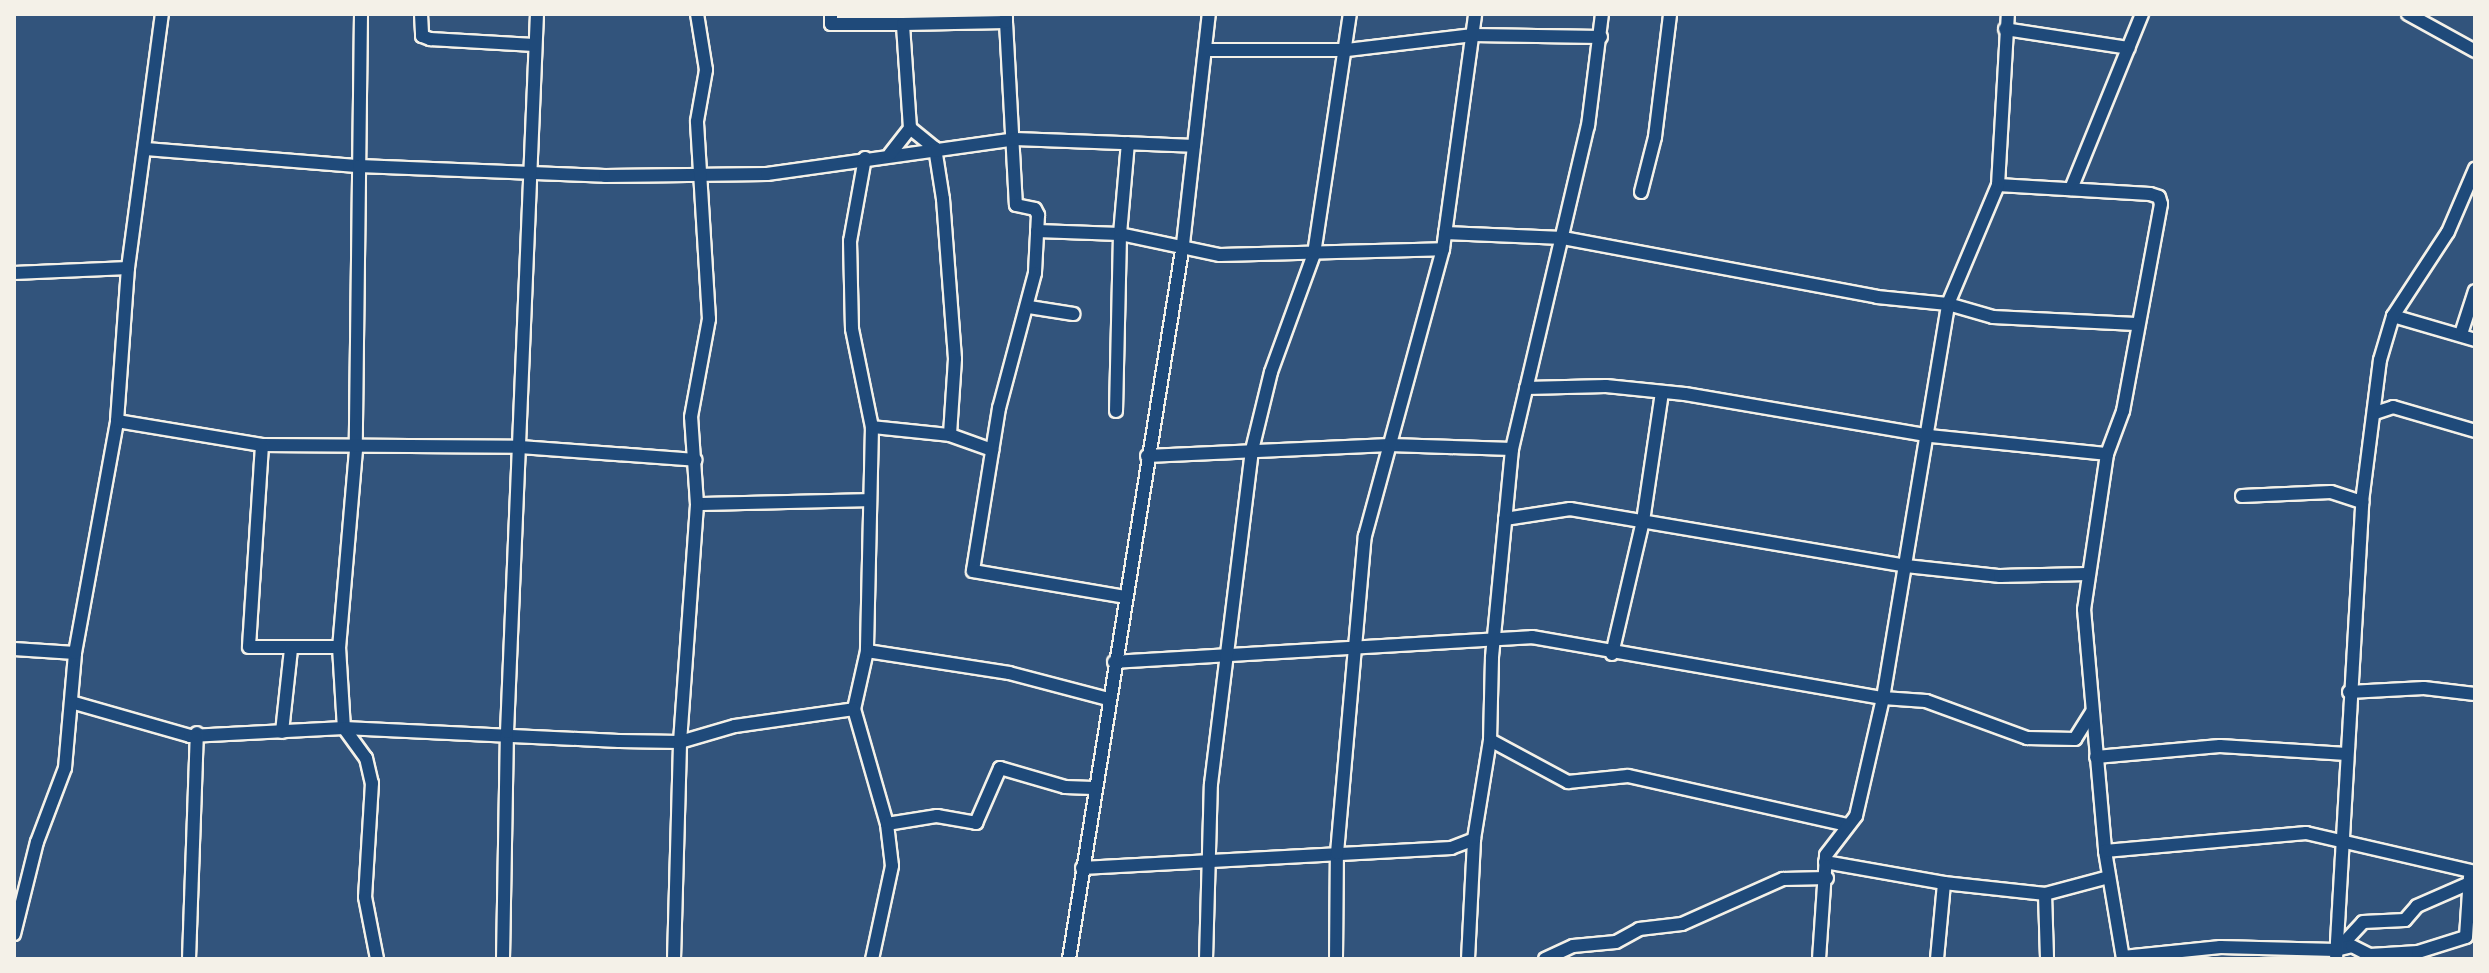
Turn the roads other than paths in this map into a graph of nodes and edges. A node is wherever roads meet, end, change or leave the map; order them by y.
1 (162, 14) edge
2 (361, 14) edge
3 (421, 14) edge
4 (537, 14) edge
5 (697, 14) edge
6 (831, 14) edge
7 (1209, 14) edge
8 (1350, 14) edge
9 (1475, 14) edge
10 (1602, 14) edge
11 (1670, 14) edge
12 (2008, 14) edge
13 (2142, 14) edge
14 (2408, 14) edge
15 (1006, 18) edge
16 (903, 24) junction
17 (2005, 29) junction
18 (1473, 35) junction
19 (1601, 37) junction
20 (534, 45) junction
21 (2129, 48) junction
22 (1205, 50) junction
23 (1347, 50) junction
24 (2475, 51) edge
25 (910, 128) junction
26 (1015, 139) junction
27 (1128, 143) junction
28 (1194, 146) junction
29 (935, 148) junction
30 (146, 149) junction
31 (890, 154) junction
32 (865, 158) junction
33 (359, 166) junction
34 (2475, 169) edge
35 (529, 171) junction
36 (699, 175) junction
37 (1998, 185) junction
38 (2071, 189) junction
39 (1641, 192) dead end
40 (1037, 231) junction
41 (1445, 233) junction
42 (1120, 234) junction
43 (1563, 238) junction
44 (1183, 244) junction
45 (1443, 249) junction
46 (1314, 254) junction
47 (128, 268) junction
48 (14, 273) edge
49 (2475, 291) edge
50 (1948, 304) junction
51 (1029, 307) junction
52 (1073, 314) dead end
53 (2393, 316) junction
54 (2136, 324) junction
55 (2461, 334) junction
56 (2475, 340) edge
57 (1526, 388) junction
58 (1662, 393) junction
59 (1116, 411) dead end
60 (2375, 413) junction
61 (117, 421) junction
62 (872, 427) junction
63 (2475, 431) edge
64 (950, 435) junction
65 (1930, 436) junction
66 (262, 445) junction
67 (1390, 445) junction
68 (520, 447) junction
69 (499, 449) junction
70 (1512, 449) junction
71 (356, 450) junction
72 (992, 450) junction
73 (1252, 450) junction
74 (2107, 454) junction
75 (1147, 456) junction
76 (696, 460) junction
77 (520, 463) junction
78 (2242, 496) dead end
79 (868, 500) junction
80 (2362, 502) junction
81 (697, 504) junction
82 (1505, 519) junction
83 (1643, 521) junction
84 (1906, 566) junction
85 (2088, 574) junction
86 (1125, 597) junction
87 (1496, 640) junction
88 (339, 647) junction
89 (14, 649) edge
90 (291, 649) junction
91 (1354, 649) junction
92 (867, 651) junction
93 (75, 653) junction
94 (1612, 654) junction
95 (1223, 659) junction
96 (1114, 662) junction
97 (2349, 692) junction
98 (2475, 694) edge
99 (1883, 698) junction
100 (1108, 699) junction
101 (71, 702) junction
102 (854, 709) junction
103 (2092, 712) junction
104 (344, 728) junction
105 (282, 732) junction
106 (507, 732) junction
107 (197, 733) junction
108 (1490, 740) junction
109 (680, 742) junction
110 (2347, 754) junction
111 (2096, 757) junction
112 (1093, 788) junction
113 (887, 824) junction
114 (1848, 825) junction
115 (1474, 839) junction
116 (2342, 842) junction
117 (2105, 851) junction
118 (1337, 853) junction
119 (1209, 862) junction
120 (1825, 862) junction
121 (1082, 868) junction
122 (2472, 875) edge
123 (2109, 877) junction
124 (1827, 878) junction
125 (1944, 883) junction
126 (2045, 894) junction
127 (14, 934) edge
128 (2471, 939) edge
129 (2336, 955) edge
130 (2123, 958) edge
131 (189, 959) edge
132 (377, 959) edge
133 (503, 959) edge
134 (674, 959) edge
135 (872, 959) edge
136 (1069, 959) edge
137 (1206, 959) edge
138 (1336, 959) edge
139 (1468, 959) edge
140 (1545, 959) edge
141 (1819, 959) edge
142 (1937, 959) edge
143 (2047, 959) edge

1 - 30 street
2 - 33 street
3 - 20 street
4 - 20 street
5 - 36 street
6 - 16 street
7 - 22 street
8 - 23 street
9 - 18 street
10 - 19 street
11 - 39 street
12 - 17 street
13 - 21 street
14 - 24 street
15 - 16 street
15 - 26 street
16 - 25 street
17 - 21 street
17 - 37 street
18 - 19 street
18 - 23 street
18 - 41 street
19 - 43 street
20 - 35 street
21 - 38 street
22 - 23 street
22 - 28 street
23 - 46 street
25 - 29 street
25 - 31 street
26 - 27 street
26 - 29 street
26 - 40 street
27 - 28 street
27 - 42 street
28 - 44 street
29 - 31 street
29 - 64 street
30 - 33 street
30 - 47 street
31 - 32 street
32 - 36 street
32 - 62 street
33 - 35 street
33 - 71 street
34 - 53 street
35 - 36 street
35 - 68 street
36 - 76 street
37 - 38 street
37 - 50 street
38 - 54 street
40 - 42 street
40 - 51 street
41 - 43 street
41 - 45 street
42 - 44 street
42 - 59 street
43 - 50 street
43 - 57 street
44 - 46 street
44 - 75 street
45 - 46 street
45 - 67 street
46 - 73 street
47 - 48 street
47 - 61 street
49 - 55 street
50 - 54 street
50 - 65 street
51 - 52 street
51 - 72 street
53 - 55 street
53 - 60 street
54 - 74 street
55 - 56 street
57 - 58 street
57 - 70 street
58 - 65 street
58 - 83 street
60 - 63 street
60 - 80 street
61 - 66 street
61 - 93 street
62 - 64 street
62 - 79 street
64 - 72 street
65 - 74 street
65 - 84 street
66 - 71 street
66 - 90 street
67 - 70 street
67 - 73 street
67 - 91 street
68 - 69 street
68 - 76 street
68 - 77 street
69 - 71 street
69 - 77 street
70 - 82 street
71 - 88 street
72 - 86 street
73 - 75 street
73 - 95 street
74 - 85 street
75 - 86 street
76 - 81 street
77 - 106 street
78 - 80 street
79 - 81 street
79 - 92 street
80 - 97 street
81 - 109 street
82 - 83 street
82 - 87 street
83 - 84 street
83 - 94 street
84 - 85 street
84 - 99 street
85 - 103 street
86 - 96 street
87 - 91 street
87 - 94 street
87 - 108 street
88 - 90 street
88 - 104 street
89 - 93 street
90 - 105 street
91 - 95 street
91 - 118 street
92 - 100 street
92 - 102 street
93 - 101 street
94 - 99 street
95 - 96 street
95 - 119 street
96 - 100 street
97 - 98 street
97 - 110 street
99 - 103 street
99 - 114 street
100 - 112 street
101 - 107 street
101 - 127 street
102 - 109 street
102 - 113 street
103 - 111 street
104 - 105 street
104 - 106 street
104 - 132 street
105 - 107 street
106 - 109 street
106 - 133 street
107 - 131 street
108 - 114 street
108 - 115 street
109 - 134 street
110 - 111 street
110 - 116 street
111 - 117 street
112 - 113 street
112 - 121 street
113 - 135 street
114 - 120 street
115 - 118 street
115 - 139 street
116 - 117 street
116 - 122 street
116 - 129 street
117 - 123 street
118 - 119 street
118 - 138 street
119 - 121 street
119 - 137 street
120 - 124 street
120 - 125 street
121 - 136 street
122 - 128 street
122 - 129 street
123 - 126 street
123 - 130 street
124 - 140 street
124 - 141 street
125 - 126 street
125 - 142 street
126 - 143 street
128 - 129 street
129 - 130 street

